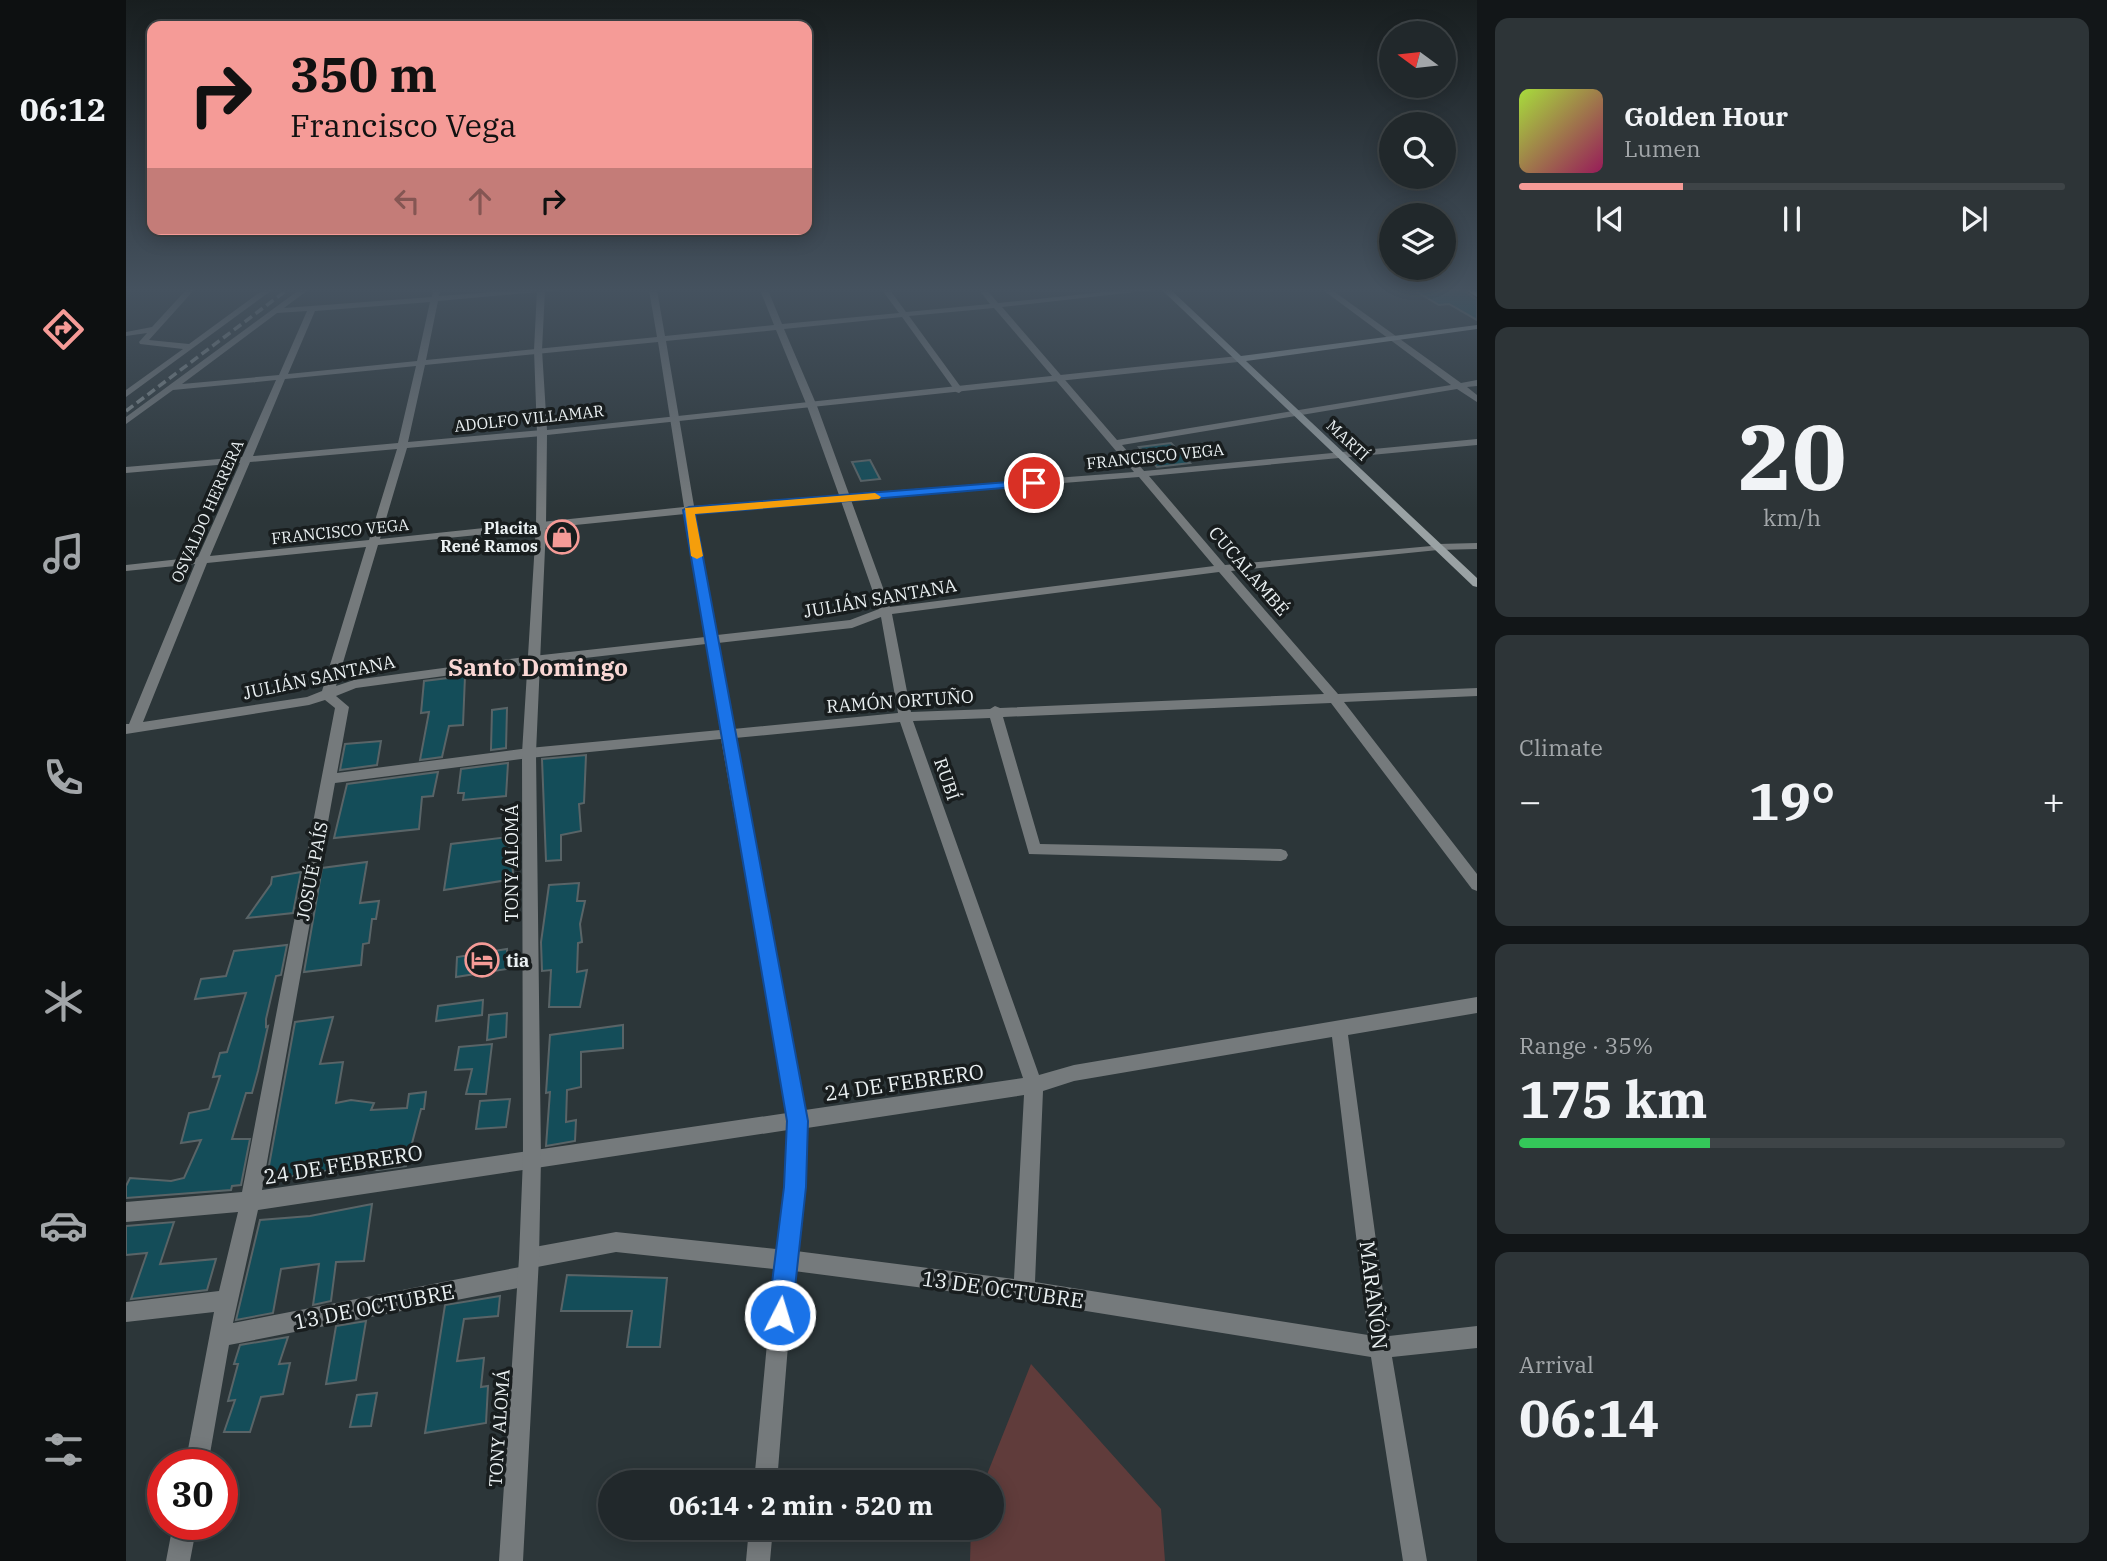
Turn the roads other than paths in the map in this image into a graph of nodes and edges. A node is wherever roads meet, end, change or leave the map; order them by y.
1 (422, 362) edge
2 (169, 363) edge
3 (206, 363) edge
4 (290, 363) edge
5 (414, 363) edge
6 (539, 363) edge
7 (664, 363) edge
8 (794, 363) edge
9 (939, 363) edge
10 (1044, 363) edge
11 (1205, 363) edge
12 (1242, 363) edge
13 (1427, 363) edge
14 (284, 377) junction
15 (126, 378) edge
16 (147, 379) junction
17 (1058, 380) junction
18 (1477, 383) edge
19 (1458, 385) junction
20 (171, 388) junction
21 (959, 390) junction
22 (126, 394) edge
23 (1477, 399) edge
24 (813, 406) junction
25 (1298, 414) junction
26 (674, 420) junction
27 (126, 421) edge
28 (542, 433) junction
29 (1477, 442) edge
30 (1116, 443) junction
31 (402, 447) junction
32 (1339, 453) junction
33 (246, 461) junction
34 (127, 471) edge
35 (1142, 474) junction
36 (847, 499) junction
37 (689, 510) junction
38 (541, 526) junction
39 (374, 543) junction
40 (1477, 546) edge
41 (1438, 547) junction
42 (202, 561) junction
43 (126, 568) edge
44 (1225, 568) junction
45 (1477, 584) edge
46 (886, 611) junction
47 (712, 640) junction
48 (533, 660) junction
49 (1477, 692) edge
50 (327, 695) junction
51 (1335, 698) junction
52 (995, 711) junction
53 (905, 717) junction
54 (130, 729) edge
55 (727, 733) junction
56 (529, 753) junction
57 (329, 779) junction
58 (1281, 855) dead end
59 (1477, 884) edge
60 (1477, 1005) edge
61 (1339, 1028) junction
62 (1034, 1085) junction
63 (798, 1121) junction
64 (532, 1158) junction
65 (250, 1201) junction
66 (126, 1212) edge
67 (785, 1260) junction
68 (529, 1267) junction
69 (1024, 1291) junction
70 (227, 1300) junction
71 (126, 1312) edge
72 (220, 1336) junction
73 (1477, 1337) edge
74 (1380, 1348) junction
75 (199, 1449) edge
76 (766, 1470) edge
77 (182, 1540) edge
78 (760, 1540) edge
79 (178, 1561) edge
80 (510, 1561) edge
81 (758, 1561) edge
82 (1415, 1561) edge

1 - 31 street
2 - 16 street
3 - 20 street
4 - 14 street, OSVALDO HERRERA
5 - 14 street
6 - 28 street, TONY ALOMÁ
7 - 26 street
8 - 24 street, RUBÍ
9 - 21 street
10 - 17 street, CUCALAMBÉ
11 - 17 street, ADOLFO VILLAMAR
12 - 25 main road, MARTÍ
13 - 19 street
14 - 20 street
14 - 33 street, OSVALDO HERRERA
15 - 16 street
16 - 22 street
17 - 21 street, ADOLFO VILLAMAR
17 - 30 street, CUCALAMBÉ
18 - 19 street
19 - 23 street
19 - 25 street
20 - 27 street
21 - 24 street, ADOLFO VILLAMAR
24 - 26 street, ADOLFO VILLAMAR
24 - 36 street, RUBÍ
25 - 30 street
25 - 32 main road, MARTÍ
26 - 28 street, ADOLFO VILLAMAR
26 - 37 street
28 - 31 street, ADOLFO VILLAMAR
28 - 38 street, TONY ALOMÁ
29 - 32 street, FRANCISCO VEGA
30 - 35 street, CUCALAMBÉ
31 - 33 street, ADOLFO VILLAMAR
31 - 39 street
32 - 35 street, FRANCISCO VEGA
32 - 41 main road, MARTÍ
33 - 34 street, ADOLFO VILLAMAR
33 - 42 street, OSVALDO HERRERA
35 - 36 street, FRANCISCO VEGA
35 - 44 street, CUCALAMBÉ
36 - 37 street, FRANCISCO VEGA
36 - 46 street, RUBÍ
37 - 38 street, FRANCISCO VEGA
37 - 47 street
38 - 39 street, FRANCISCO VEGA
38 - 48 street, TONY ALOMÁ
39 - 42 street, FRANCISCO VEGA
39 - 50 street
40 - 41 street, JULIÁN SANTANA
41 - 44 street, JULIÁN SANTANA
41 - 45 main road, MARTÍ
42 - 43 street, FRANCISCO VEGA
42 - 54 street, OSVALDO HERRERA
44 - 46 street, JULIÁN SANTANA
44 - 51 street, CUCALAMBÉ
46 - 47 street, JULIÁN SANTANA
46 - 53 street, RUBÍ
47 - 48 street, JULIÁN SANTANA
47 - 55 street
48 - 50 street, JULIÁN SANTANA
48 - 56 street, TONY ALOMÁ
49 - 51 street, RAMÓN ORTUÑO
50 - 54 street, JULIÁN SANTANA
50 - 57 street, JOSUÉ PAÍS
51 - 52 street, RAMÓN ORTUÑO
51 - 59 street, CUCALAMBÉ
52 - 53 street, RAMÓN ORTUÑO
52 - 58 street
53 - 55 street, RAMÓN ORTUÑO
53 - 62 street, RUBÍ
55 - 56 street, RAMÓN ORTUÑO
55 - 63 street
56 - 57 street, RAMÓN ORTUÑO
56 - 64 street, TONY ALOMÁ
57 - 65 street, JOSUÉ PAÍS
60 - 61 street, 24 DE FEBRERO
61 - 62 street, 24 DE FEBRERO
61 - 74 street, MARAÑÓN
62 - 63 street, 24 DE FEBRERO
62 - 69 street, RUBÍ
63 - 64 street, 24 DE FEBRERO
63 - 67 street
64 - 65 street, 24 DE FEBRERO
64 - 68 street, TONY ALOMÁ
65 - 66 street, 24 DE FEBRERO
65 - 70 street, JOSUÉ PAÍS
67 - 68 street, 13 DE OCTUBRE
67 - 69 street, 13 DE OCTUBRE
67 - 76 street
68 - 72 street, 13 DE OCTUBRE
68 - 80 street, TONY ALOMÁ
69 - 74 street, 13 DE OCTUBRE
70 - 71 street
70 - 72 street, JOSUÉ PAÍS
72 - 75 street, JOSUÉ PAÍS
73 - 74 street, 13 DE OCTUBRE
74 - 82 street, MARAÑÓN
77 - 79 street
78 - 81 street

